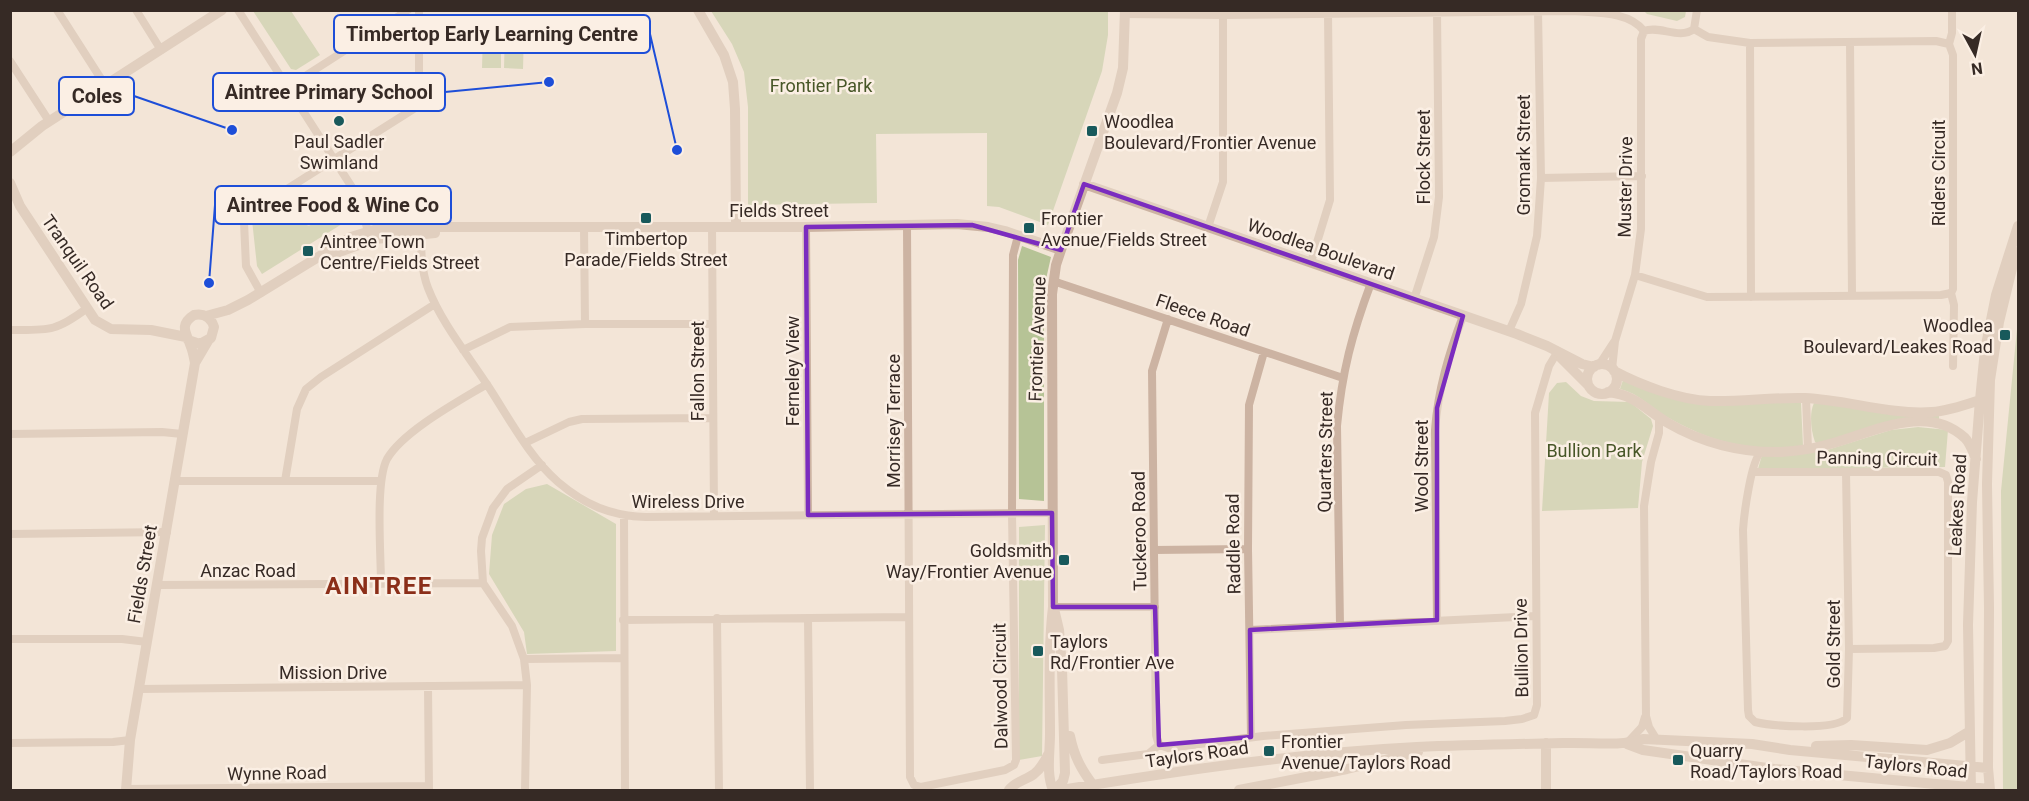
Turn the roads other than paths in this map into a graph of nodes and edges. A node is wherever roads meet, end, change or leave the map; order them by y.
1 (57, 10) edge
2 (136, 10) edge
3 (222, 10) edge
4 (238, 10) edge
5 (408, 10) edge
6 (419, 10) edge
7 (698, 10) edge
8 (1697, 10) edge
9 (1952, 10) edge
10 (1417, 11) edge
11 (1511, 11) edge
12 (1125, 12) edge
13 (1437, 12) junction
14 (1538, 12) edge
15 (1597, 12) edge
16 (1328, 13) junction
17 (1223, 15) junction
18 (1694, 29) junction
19 (1644, 31) junction
20 (1850, 42) junction
21 (1750, 43) junction
22 (1949, 44) junction
23 (161, 50) junction
24 (10, 61) edge
25 (105, 86) junction
26 (288, 87) junction
27 (45, 123) junction
28 (10, 139) edge
29 (10, 152) edge
30 (334, 158) junction
31 (1642, 176) junction
32 (1541, 178) junction
33 (10, 183) edge
34 (1084, 184) junction
35 (10, 193) edge
36 (20, 206) junction
37 (907, 225) junction
38 (712, 226) junction
39 (736, 226) junction
40 (1208, 226) junction
41 (2019, 226) edge
42 (584, 227) junction
43 (806, 227) junction
44 (421, 230) junction
45 (369, 236) junction
46 (1018, 236) junction
47 (2019, 243) edge
48 (1061, 250) junction
49 (1311, 262) junction
50 (1635, 275) junction
51 (1053, 281) junction
52 (1371, 283) junction
53 (1951, 292) junction
54 (261, 293) junction
55 (1852, 296) junction
56 (1751, 297) junction
57 (1414, 298) junction
58 (435, 304) junction
59 (86, 309) junction
60 (228, 310) junction
61 (1463, 315) junction
62 (206, 316) junction
63 (1168, 319) junction
64 (186, 322) junction
65 (585, 324) junction
66 (712, 324) junction
67 (214, 327) junction
68 (10, 330) edge
69 (152, 330) junction
70 (1509, 332) junction
71 (187, 338) junction
72 (208, 341) junction
73 (1615, 341) junction
74 (463, 350) junction
75 (1264, 352) junction
76 (1557, 353) junction
77 (195, 363) junction
78 (1596, 366) junction
79 (1953, 366) dead end
80 (1613, 370) junction
81 (1342, 378) junction
82 (487, 384) junction
83 (1590, 388) junction
84 (1608, 392) junction
85 (1806, 398) junction
86 (1980, 400) junction
87 (1949, 409) junction
88 (1659, 417) junction
89 (713, 418) junction
90 (1671, 425) junction
91 (1949, 428) junction
92 (1659, 433) junction
93 (10, 434) edge
94 (182, 434) junction
95 (525, 443) junction
96 (1808, 448) junction
97 (1756, 452) junction
98 (1976, 459) junction
99 (542, 465) junction
100 (1754, 468) junction
101 (1846, 472) junction
102 (175, 481) junction
103 (285, 481) junction
104 (381, 481) junction
105 (1012, 513) junction
106 (1052, 513) junction
107 (908, 514) junction
108 (808, 515) junction
109 (624, 516) junction
110 (714, 516) junction
111 (167, 532) junction
112 (10, 534) edge
113 (1248, 549) junction
114 (1154, 550) junction
115 (483, 583) junction
116 (381, 584) junction
117 (157, 585) junction
118 (1053, 607) junction
119 (1155, 607) junction
120 (1536, 616) junction
121 (908, 617) junction
122 (717, 618) junction
123 (808, 618) junction
124 (623, 620) junction
125 (1437, 620) junction
126 (1340, 625) junction
127 (1250, 630) junction
128 (10, 639) edge
129 (147, 642) junction
130 (1849, 649) junction
131 (624, 658) junction
132 (524, 659) junction
133 (527, 685) junction
134 (428, 686) junction
135 (139, 689) junction
136 (1064, 707) junction
137 (1646, 716) junction
138 (1970, 731) junction
139 (1251, 737) junction
140 (130, 740) junction
141 (1657, 740) junction
142 (10, 743) edge
143 (1546, 743) junction
144 (1627, 744) junction
145 (1752, 744) junction
146 (1159, 745) junction
147 (1445, 746) junction
148 (1050, 752) junction
149 (1102, 760) dead end
150 (1971, 765) junction
151 (1988, 768) junction
152 (1093, 785) junction
153 (428, 788) edge
154 (1936, 788) edge
155 (228, 789) edge
156 (328, 789) edge
157 (1971, 789) edge
158 (126, 790) edge
159 (525, 790) edge
160 (625, 790) edge
161 (719, 790) edge
162 (810, 790) edge
163 (1009, 790) edge
164 (1054, 790) edge
165 (1061, 790) edge
166 (1239, 790) edge
167 (1546, 790) edge
168 (1990, 790) edge

1 - 25 street
2 - 23 street
3 - 23 street
4 - 26 street
5 - 26 street
6 - 30 street
7 - 39 street
8 - 18 street
9 - 22 street, Riders Circuit
10 - 13 street
10 - 16 street
11 - 13 street
11 - 14 street
12 - 17 street
12 - 34 street, Frontier Avenue
13 - 57 street, Flock Street
14 - 15 street
14 - 32 street, Gromark Street
15 - 19 street
16 - 17 street
16 - 49 street
17 - 40 street
18 - 19 street
18 - 21 street
19 - 31 street, Muster Drive
20 - 21 street
20 - 22 street
20 - 55 street
21 - 56 street
22 - 53 street, Riders Circuit
23 - 25 street
24 - 27 street
25 - 27 street
26 - 30 street
27 - 28 street
27 - 29 street
30 - 45 street
30 - 54 street
31 - 32 street
31 - 50 street, Muster Drive
32 - 70 street, Gromark Street
33 - 36 street, Tranquil Road
34 - 40 street, Woodlea Boulevard
34 - 48 street, Frontier Avenue
35 - 36 street, Tranquil Road
36 - 59 street, Tranquil Road
37 - 43 street, Fields Street
37 - 46 street, Fields Street
37 - 107 street, Morrisey Terrace
38 - 39 street, Fields Street
38 - 42 street, Fields Street
38 - 66 street, Fallon Street
39 - 43 street, Fields Street
40 - 49 street, Woodlea Boulevard
41 - 86 street, Leakes Road
42 - 44 street, Fields Street
42 - 65 street
43 - 108 street, Ferneley View
44 - 45 street, Fields Street
44 - 58 street, Wireless Drive
45 - 54 street, Fields Street
46 - 48 street, Fields Street
46 - 105 street
47 - 151 street, Leakes Road
48 - 51 street, Frontier Avenue
49 - 52 street, Woodlea Boulevard
50 - 56 street
50 - 73 street, Muster Drive
51 - 63 street, Fleece Road
51 - 106 street, Frontier Avenue
52 - 57 street, Woodlea Boulevard
52 - 81 street, Quarters Street
53 - 55 street
53 - 79 street, Riders Circuit
54 - 60 street, Fields Street
55 - 56 street
57 - 61 street, Woodlea Boulevard
58 - 74 street, Wireless Drive
58 - 103 street
59 - 68 street
59 - 69 street, Tranquil Road
60 - 62 street, Fields Street
60 - 67 street, Fields Street
61 - 70 street, Woodlea Boulevard
61 - 125 street, Wool Street
62 - 64 street
62 - 67 street
63 - 75 street, Fleece Road
63 - 114 street, Tuckeroo Road
64 - 69 street, Tranquil Road
64 - 71 street
65 - 66 street
65 - 74 street
66 - 89 street, Fallon Street
67 - 72 street
69 - 71 street, Tranquil Road
70 - 76 street, Woodlea Boulevard
71 - 72 street
71 - 77 street, Fields Street
72 - 77 street, Fields Street
73 - 78 street, Muster Drive
73 - 80 street, Muster Drive
74 - 82 street, Wireless Drive
75 - 81 street, Fleece Road
75 - 113 street, Raddle Road
76 - 78 street, Woodlea Boulevard
76 - 83 street, Woodlea Boulevard
76 - 120 street, Bullion Drive
77 - 94 street, Fields Street
78 - 80 street
78 - 83 street
80 - 84 street
80 - 85 street
81 - 126 street, Quarters Street
82 - 95 street, Wireless Drive
82 - 104 street
83 - 84 street
84 - 88 street
85 - 87 street
85 - 96 street
86 - 87 street
86 - 98 street, Leakes Road
87 - 91 street
88 - 90 street
88 - 92 street
89 - 95 street
89 - 110 street, Fallon Street
90 - 92 street
90 - 97 street
91 - 96 street
91 - 98 street
92 - 137 street
93 - 94 street
94 - 102 street, Fields Street
95 - 99 street, Wireless Drive
96 - 97 street
97 - 100 street
98 - 138 street, Leakes Road
99 - 109 street, Wireless Drive
99 - 115 street
100 - 101 street, Panning Circuit
100 - 130 street, Gold Street
101 - 130 street, Gold Street
101 - 130 street, Panning Circuit
102 - 103 street
102 - 111 street, Fields Street
103 - 104 street
104 - 116 street
105 - 106 street, Wireless Drive
105 - 107 street, Wireless Drive
105 - 121 street, Dalwood Circuit
106 - 118 street, Frontier Avenue
107 - 108 street, Wireless Drive
107 - 121 street, Morrisey Terrace
108 - 110 street, Wireless Drive
109 - 110 street, Wireless Drive
109 - 124 street
111 - 112 street
111 - 117 street, Fields Street
113 - 114 street
113 - 127 street, Raddle Road
114 - 119 street, Tuckeroo Road
115 - 116 street, Anzac Road
115 - 132 street
116 - 117 street, Anzac Road
117 - 129 street, Fields Street
118 - 119 street
118 - 136 street, Frontier Avenue
118 - 148 street, Frontier Avenue
119 - 146 street, Tuckeroo Road
120 - 125 street
120 - 139 street, Bullion Drive
121 - 123 street
122 - 123 street
122 - 124 street
122 - 161 street
123 - 162 street
124 - 131 street
125 - 126 street
126 - 127 street
127 - 139 street, Raddle Road
128 - 129 street
129 - 135 street, Fields Street
131 - 132 street
131 - 160 street
132 - 133 street
133 - 134 street, Mission Drive
133 - 159 street
134 - 135 street, Mission Drive
134 - 153 street
135 - 140 street, Fields Street
136 - 152 street
136 - 164 street, Frontier Avenue
137 - 141 street
137 - 144 street
138 - 145 street
138 - 150 street, Leakes Road
139 - 146 street, Bullion Drive
140 - 142 street
140 - 158 street, Fields Street
141 - 144 street, Taylors Road
141 - 145 street, Taylors Road
143 - 144 street, Taylors Road
143 - 147 street, Taylors Road
143 - 167 street
144 - 154 street, Taylors Road
145 - 150 street, Taylors Road
146 - 149 street
147 - 152 street, Taylors Road
147 - 166 street, Taylors Road
148 - 163 street
148 - 164 street, Frontier Avenue
150 - 151 street, Taylors Road
150 - 157 street, Leakes Road
151 - 168 street, Leakes Road
152 - 165 street, Taylors Road
153 - 156 street, Wynne Road
154 - 157 street, Taylors Road
155 - 156 street, Wynne Road
155 - 158 street, Wynne Road
157 - 168 street, Taylors Road

